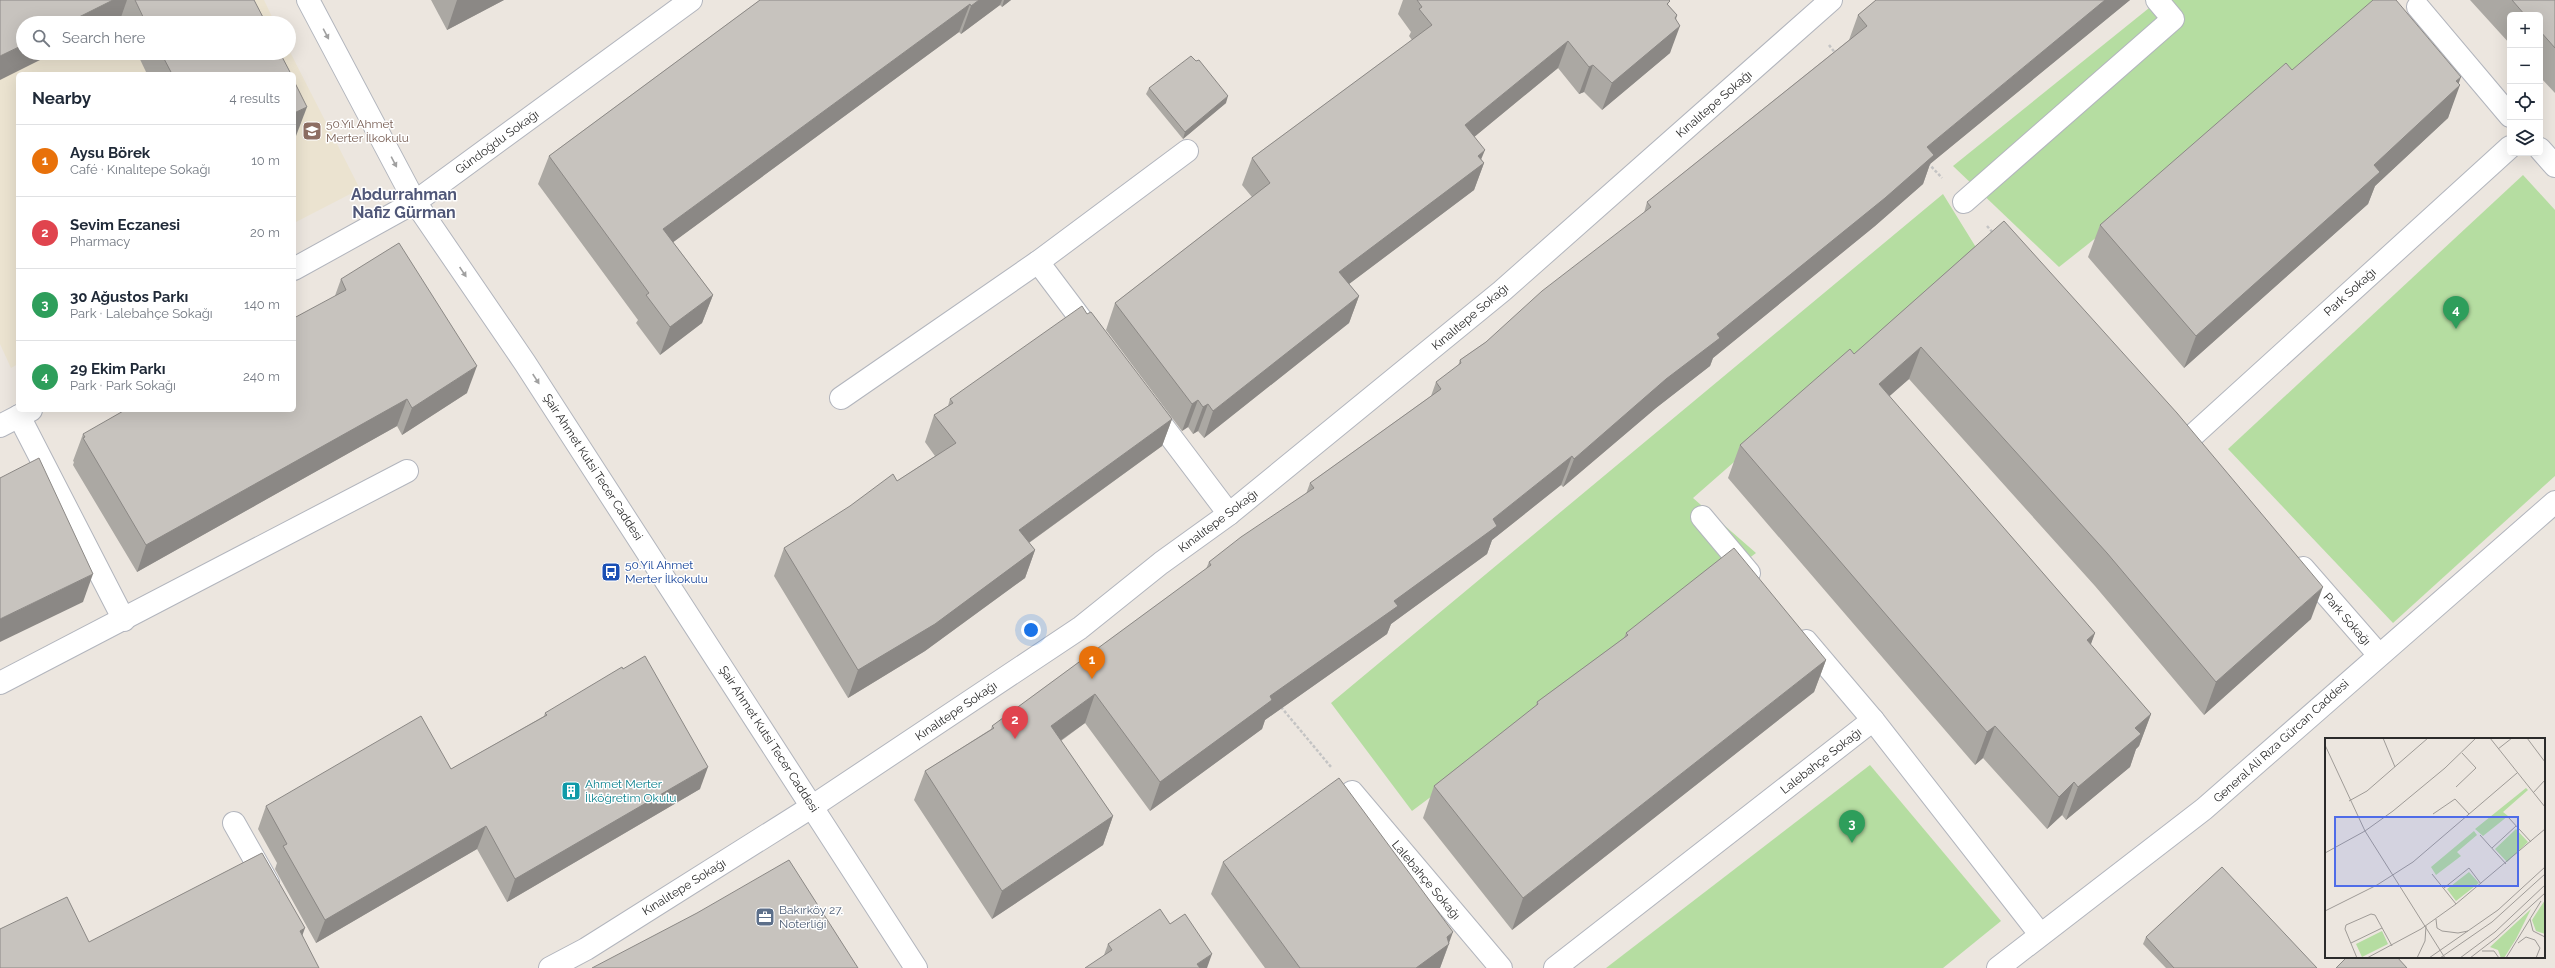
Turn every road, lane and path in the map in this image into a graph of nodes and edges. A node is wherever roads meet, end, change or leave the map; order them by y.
1 (308, 0) edge
2 (691, 0) edge
3 (1831, 0) edge
4 (2157, 0) edge
5 (2418, 7) dead end
6 (1808, 20) junction
7 (1838, 56) edge
8 (2507, 112) edge
9 (1188, 150) dead end
10 (2507, 150) edge
11 (2543, 153) edge
12 (1924, 158) edge
13 (2555, 166) edge
14 (415, 202) junction
15 (1964, 202) junction
16 (2000, 239) edge
17 (1038, 262) junction
18 (296, 268) edge
19 (1105, 350) edge
20 (1139, 394) edge
21 (841, 398) dead end
22 (25, 413) edge
23 (2174, 420) edge
24 (0, 426) edge
25 (2190, 438) junction
26 (2206, 456) edge
27 (407, 471) dead end
28 (2555, 502) edge
29 (1229, 514) junction
30 (1702, 518) dead end
31 (2290, 552) edge
32 (1762, 589) edge
33 (124, 620) junction
34 (1792, 625) edge
35 (2379, 655) junction
36 (0, 683) edge
37 (1277, 702) edge
38 (1873, 720) junction
39 (1352, 792) joint
40 (813, 806) junction
41 (234, 823) dead end
42 (277, 899) edge
43 (2040, 934) junction
44 (550, 968) edge
45 (916, 968) edge
46 (1501, 968) edge
47 (1555, 968) edge
48 (1998, 968) edge

1 -> 14 street, Şair Ahmet Kutsi Tecer Caddesi
2 - 14 street, Gündoğdu Sokağı
3 - 6 street, Kınalıtepe Sokağı
4 - 15 street
5 - 8 street
6 - 7 path
6 - 29 street, Kınalıtepe Sokağı
9 - 17 street
10 - 25 street, Park Sokağı
11 - 13 street
12 - 15 path
14 - 18 street, Gündoğdu Sokağı
14 -> 40 street, Şair Ahmet Kutsi Tecer Caddesi
15 - 16 path
17 - 19 street
17 - 21 street
20 - 29 street
22 - 24 street
22 - 33 street
23 - 25 street
25 - 26 street
27 - 33 street
28 - 35 street, General Ali Rıza Gürcan Caddesi
29 - 40 street, Kınalıtepe Sokağı
30 - 32 street
31 - 35 street, Park Sokağı
33 - 36 street
34 - 38 street
35 - 43 street, General Ali Rıza Gürcan Caddesi
37 - 39 path
38 - 43 street, Lalebahçe Sokağı
38 - 47 street, Lalebahçe Sokağı
39 - 46 street, Lalebahçe Sokağı
40 - 44 street, Kınalıtepe Sokağı
40 - 45 street, Şair Ahmet Kutsi Tecer Caddesi
41 - 42 street
43 - 48 street, General Ali Rıza Gürcan Caddesi

